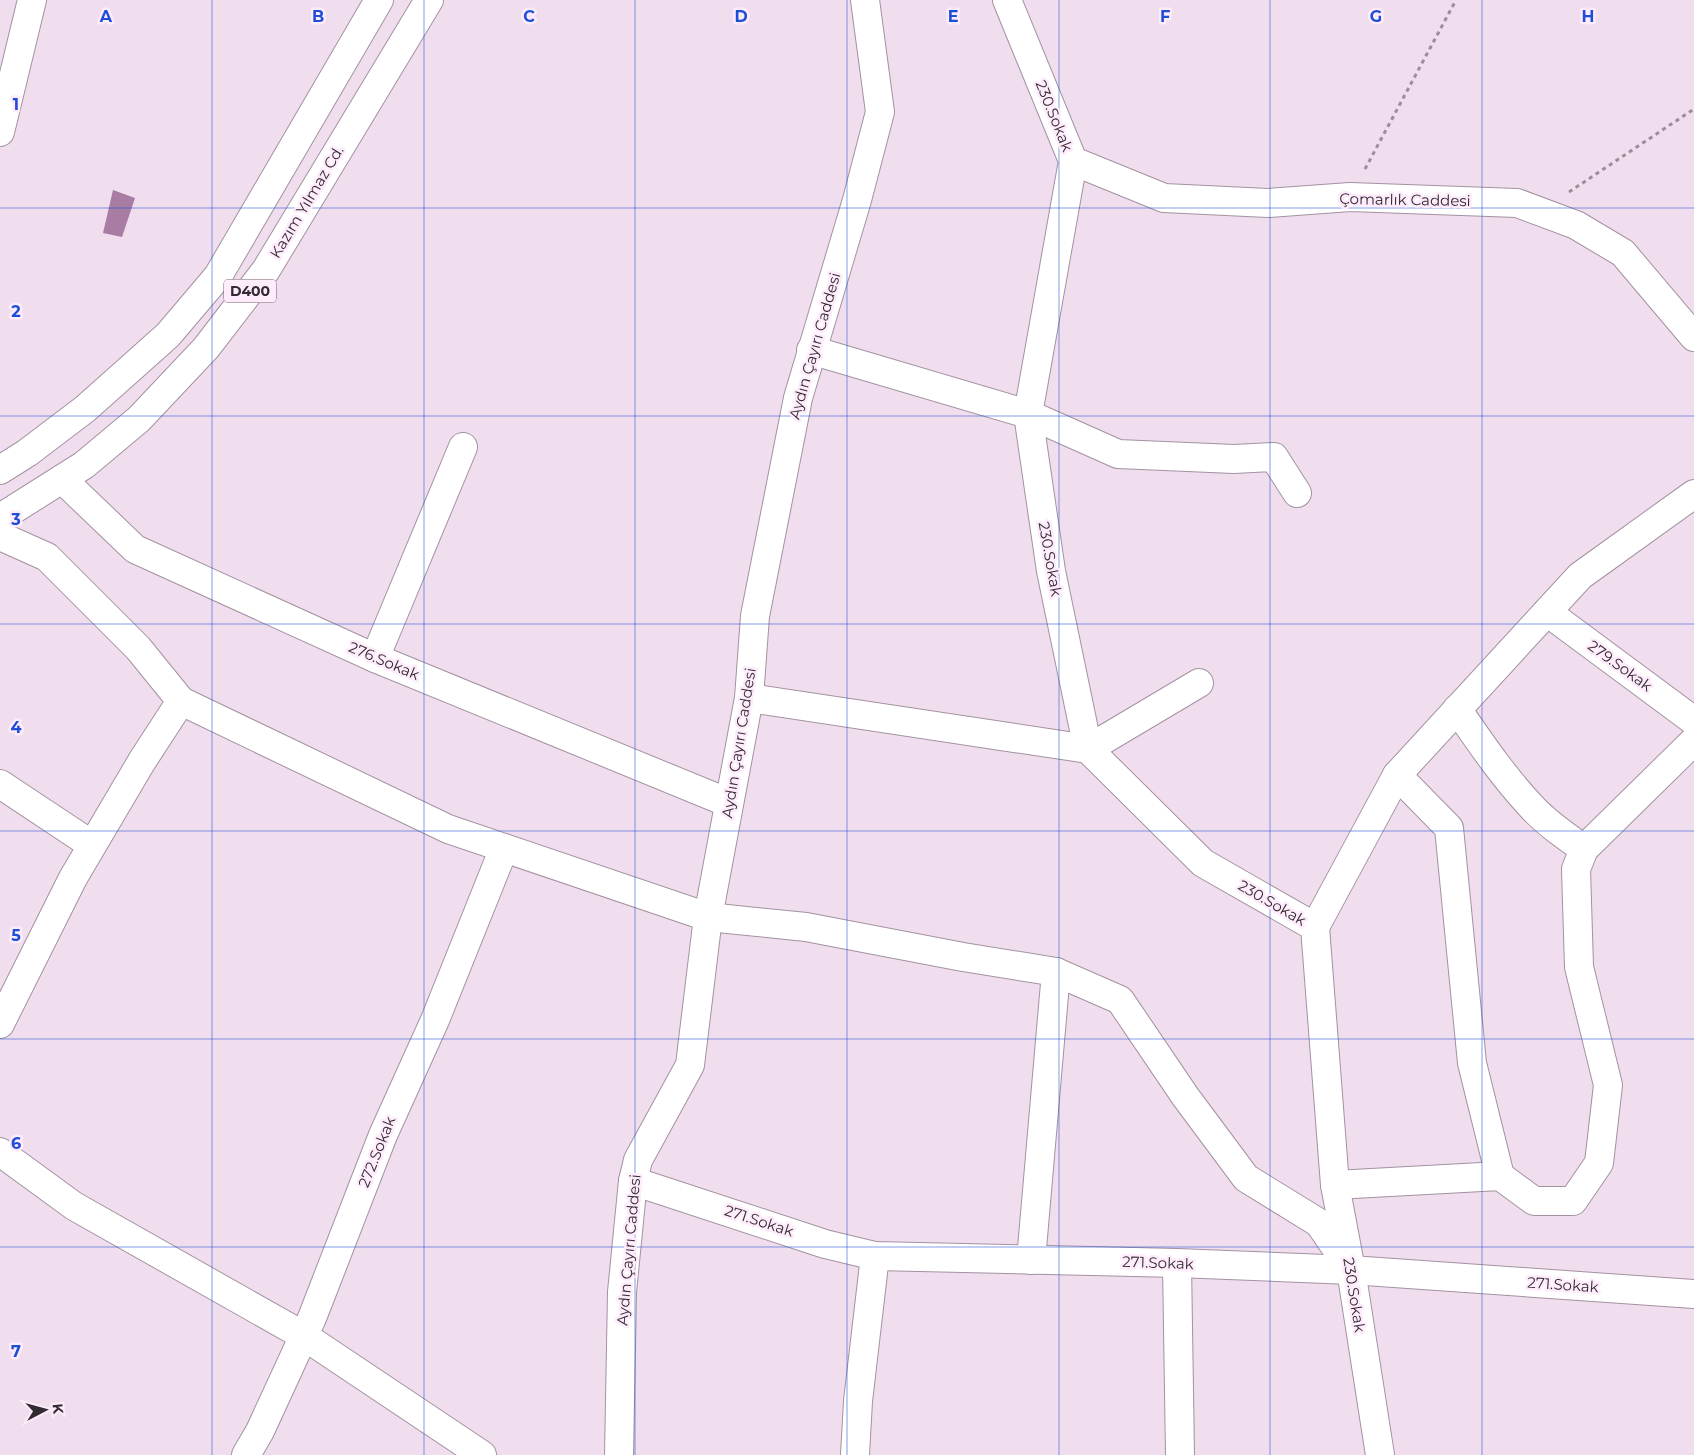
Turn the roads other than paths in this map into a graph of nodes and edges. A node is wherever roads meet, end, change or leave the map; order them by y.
1 (379, 0) edge
2 (429, 0) edge
3 (865, 0) edge
4 (1006, 0) edge
5 (26, 4) edge
6 (5, 86) edge
7 (0, 132) edge
8 (1073, 161) junction
9 (1694, 337) edge
10 (811, 350) junction
11 (1028, 414) junction
12 (463, 447) dead end
13 (0, 470) edge
14 (62, 479) junction
15 (1297, 492) dead end
16 (1694, 494) edge
17 (0, 518) edge
18 (0, 536) edge
19 (1547, 612) junction
20 (375, 658) junction
21 (1198, 684) dead end
22 (749, 698) junction
23 (181, 701) junction
24 (1457, 709) junction
25 (1694, 721) edge
26 (1694, 741) edge
27 (1088, 749) junction
28 (1397, 775) junction
29 (0, 784) edge
30 (729, 803) junction
31 (92, 845) junction
32 (504, 848) junction
33 (1584, 849) junction
34 (708, 917) junction
35 (1315, 927) junction
36 (1056, 972) junction
37 (0, 1024) edge
38 (0, 1152) edge
39 (1500, 1176) junction
40 (633, 1181) junction
41 (1335, 1185) junction
42 (875, 1256) junction
43 (1031, 1260) junction
44 (1177, 1263) junction
45 (1351, 1270) junction
46 (1694, 1294) edge
47 (304, 1336) junction
48 (246, 1455) edge
49 (482, 1455) edge
50 (620, 1455) edge
51 (855, 1455) edge
52 (1180, 1455) edge
53 (1380, 1455) edge

1 - 13 main road, D400
2 - 14 main road, Kazım Yılmaz Cd. / D400
3 - 10 main road, Aydın Çayırı Caddesi
4 - 8 main road, 230.Sokak
5 - 6 main road
6 - 7 main road
8 - 9 main road, Çomarlık Caddesi
8 - 11 main road, 230.Sokak
10 - 11 main road
10 - 22 main road, Aydın Çayırı Caddesi
11 - 15 main road
11 - 27 main road, 230.Sokak
12 - 20 main road
14 - 17 main road, Kazım Yılmaz Cd. / D400
14 - 20 main road, 276.Sokak
16 - 19 main road
18 - 23 main road
19 - 24 main road
19 - 25 main road, 279.Sokak
20 - 30 main road, 276.Sokak
21 - 27 main road
22 - 27 main road
22 - 30 main road, Aydın Çayırı Caddesi
23 - 31 main road
23 - 32 main road
24 - 28 main road
24 - 33 main road
26 - 33 main road
27 - 35 main road, 230.Sokak
28 - 35 main road
28 - 39 main road
29 - 31 main road
30 - 34 main road, Aydın Çayırı Caddesi
31 - 37 main road
32 - 34 main road
32 - 47 main road, 272.Sokak
33 - 39 main road
34 - 36 main road
34 - 40 main road, Aydın Çayırı Caddesi
35 - 41 main road, 230.Sokak
36 - 43 main road
36 - 45 main road
38 - 47 main road
39 - 41 main road
40 - 42 main road, 271.Sokak
40 - 50 main road, Aydın Çayırı Caddesi
41 - 45 main road, 230.Sokak
42 - 43 main road, 271.Sokak
42 - 51 main road
43 - 44 main road, 271.Sokak
44 - 45 main road, 271.Sokak
44 - 52 main road
45 - 46 main road, 271.Sokak
45 - 53 main road, 230.Sokak
47 - 48 main road, 272.Sokak
47 - 49 main road

